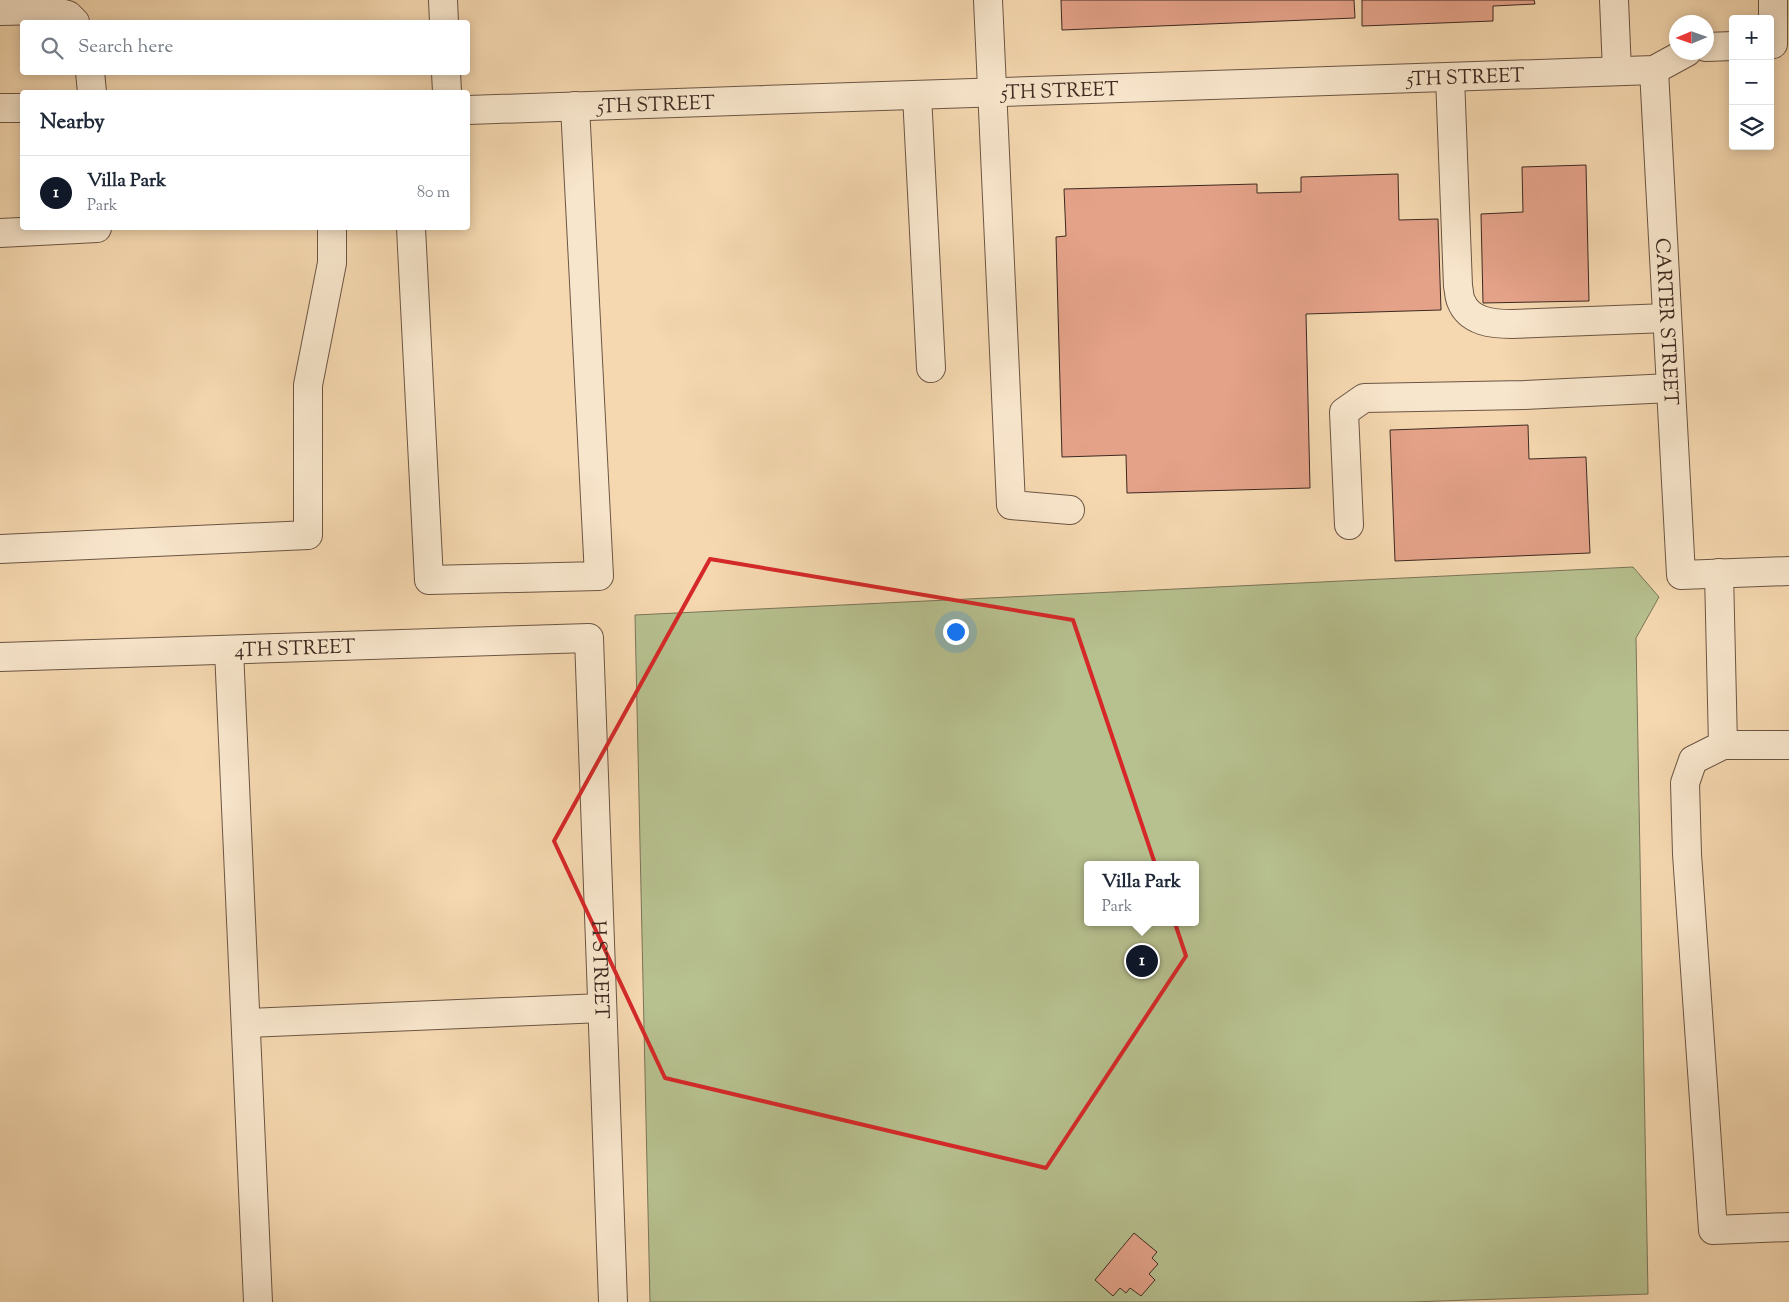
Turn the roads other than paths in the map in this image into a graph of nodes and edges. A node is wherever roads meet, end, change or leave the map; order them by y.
1 (443, 0) edge
2 (988, 0) edge
3 (1614, 0) edge
4 (1774, 0) edge
5 (0, 11) edge
6 (1774, 15) edge
7 (73, 20) edge
8 (444, 20) edge
9 (1729, 46) edge
10 (1714, 47) edge
11 (1672, 60) edge
12 (1654, 70) junction
13 (1617, 71) junction
14 (90, 75) edge
15 (446, 75) edge
16 (1450, 77) junction
17 (92, 90) edge
18 (447, 90) edge
19 (991, 92) junction
20 (917, 95) junction
21 (575, 106) junction
22 (0, 108) edge
23 (20, 108) edge
24 (470, 110) edge
25 (58, 230) edge
26 (332, 230) edge
27 (411, 230) edge
28 (0, 233) edge
29 (1667, 318) junction
30 (931, 368) dead end
31 (1671, 388) junction
32 (1070, 510) dead end
33 (1349, 525) dead end
34 (0, 549) edge
35 (1789, 571) edge
36 (1719, 573) junction
37 (590, 638) joint
38 (228, 650) junction
39 (0, 657) edge
40 (1723, 745) junction
41 (1789, 745) edge
42 (602, 1008) junction
43 (246, 1023) junction
44 (1789, 1228) edge
45 (258, 1302) edge
46 (613, 1302) edge

1 - 8 street
2 - 19 street
3 - 13 street
4 - 6 street
5 - 7 street
9 - 10 street
11 - 12 street
12 - 13 street, 5TH STREET
12 - 29 street, CARTER STREET
13 - 16 street, 5TH STREET
14 - 17 street
15 - 18 street
16 - 19 street, 5TH STREET
16 - 29 street
19 - 20 street, 5TH STREET
19 - 32 street
20 - 21 street, 5TH STREET
20 - 30 street
21 - 24 street, 5TH STREET
21 - 27 street
22 - 23 street
25 - 28 street
26 - 34 street
29 - 31 street, CARTER STREET
31 - 33 street
31 - 36 street, CARTER STREET
35 - 36 street
36 - 40 street
37 - 38 street, 4TH STREET
37 - 42 street, H STREET
38 - 39 street, 4TH STREET
38 - 43 street
40 - 41 street
40 - 44 street
42 - 43 street
42 - 46 street, H STREET
43 - 45 street

